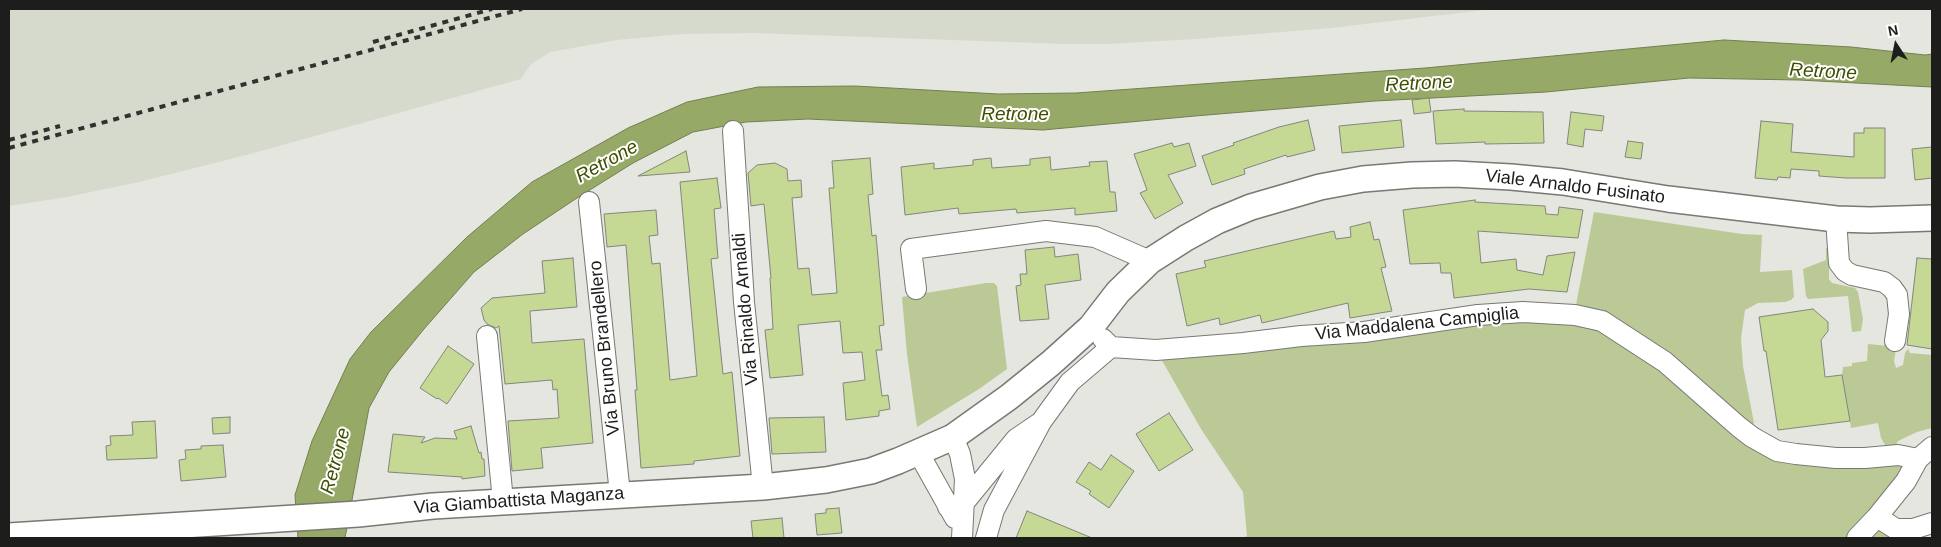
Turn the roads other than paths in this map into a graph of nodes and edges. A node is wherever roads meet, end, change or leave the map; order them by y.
1 (733, 131) dead end
2 (589, 202) dead end
3 (1932, 218) edge
4 (1836, 219) junction
5 (1150, 261) junction
6 (916, 289) dead end
7 (1090, 327) junction
8 (487, 336) dead end
9 (1895, 341) dead end
10 (1111, 347) junction
11 (1009, 397) joint
12 (1040, 422) junction
13 (953, 437) junction
14 (918, 452) junction
15 (1925, 453) edge
16 (763, 487) junction
17 (620, 494) junction
18 (503, 501) junction
19 (956, 505) junction
20 (1877, 517) junction
21 (1932, 522) edge
22 (961, 534) edge
23 (9, 536) edge
24 (986, 538) edge
25 (1857, 538) edge

1 - 16 street, Via Rinaldo Arnaldi
2 - 17 street, Via Bruno Brandellero
3 - 4 street, Viale Arnaldo Fusinato
4 - 5 street, Viale Arnaldo Fusinato
4 - 9 street
5 - 6 street
5 - 7 street, Viale Arnaldo Fusinato
7 - 10 street
7 - 11 street, Viale Arnaldo Fusinato
8 - 18 street
10 - 12 street
10 - 15 street, Via Maddalena Campiglia
11 - 13 street, Via Giambattista Maganza
12 - 19 street
12 - 24 street
13 - 14 street, Via Giambattista Maganza
13 - 19 street
14 - 16 street, Via Giambattista Maganza
14 - 19 street
15 - 20 street
16 - 17 street, Via Giambattista Maganza
17 - 18 street, Via Giambattista Maganza
18 - 23 street, Via Giambattista Maganza
19 - 22 street
20 - 21 street
20 - 25 street

